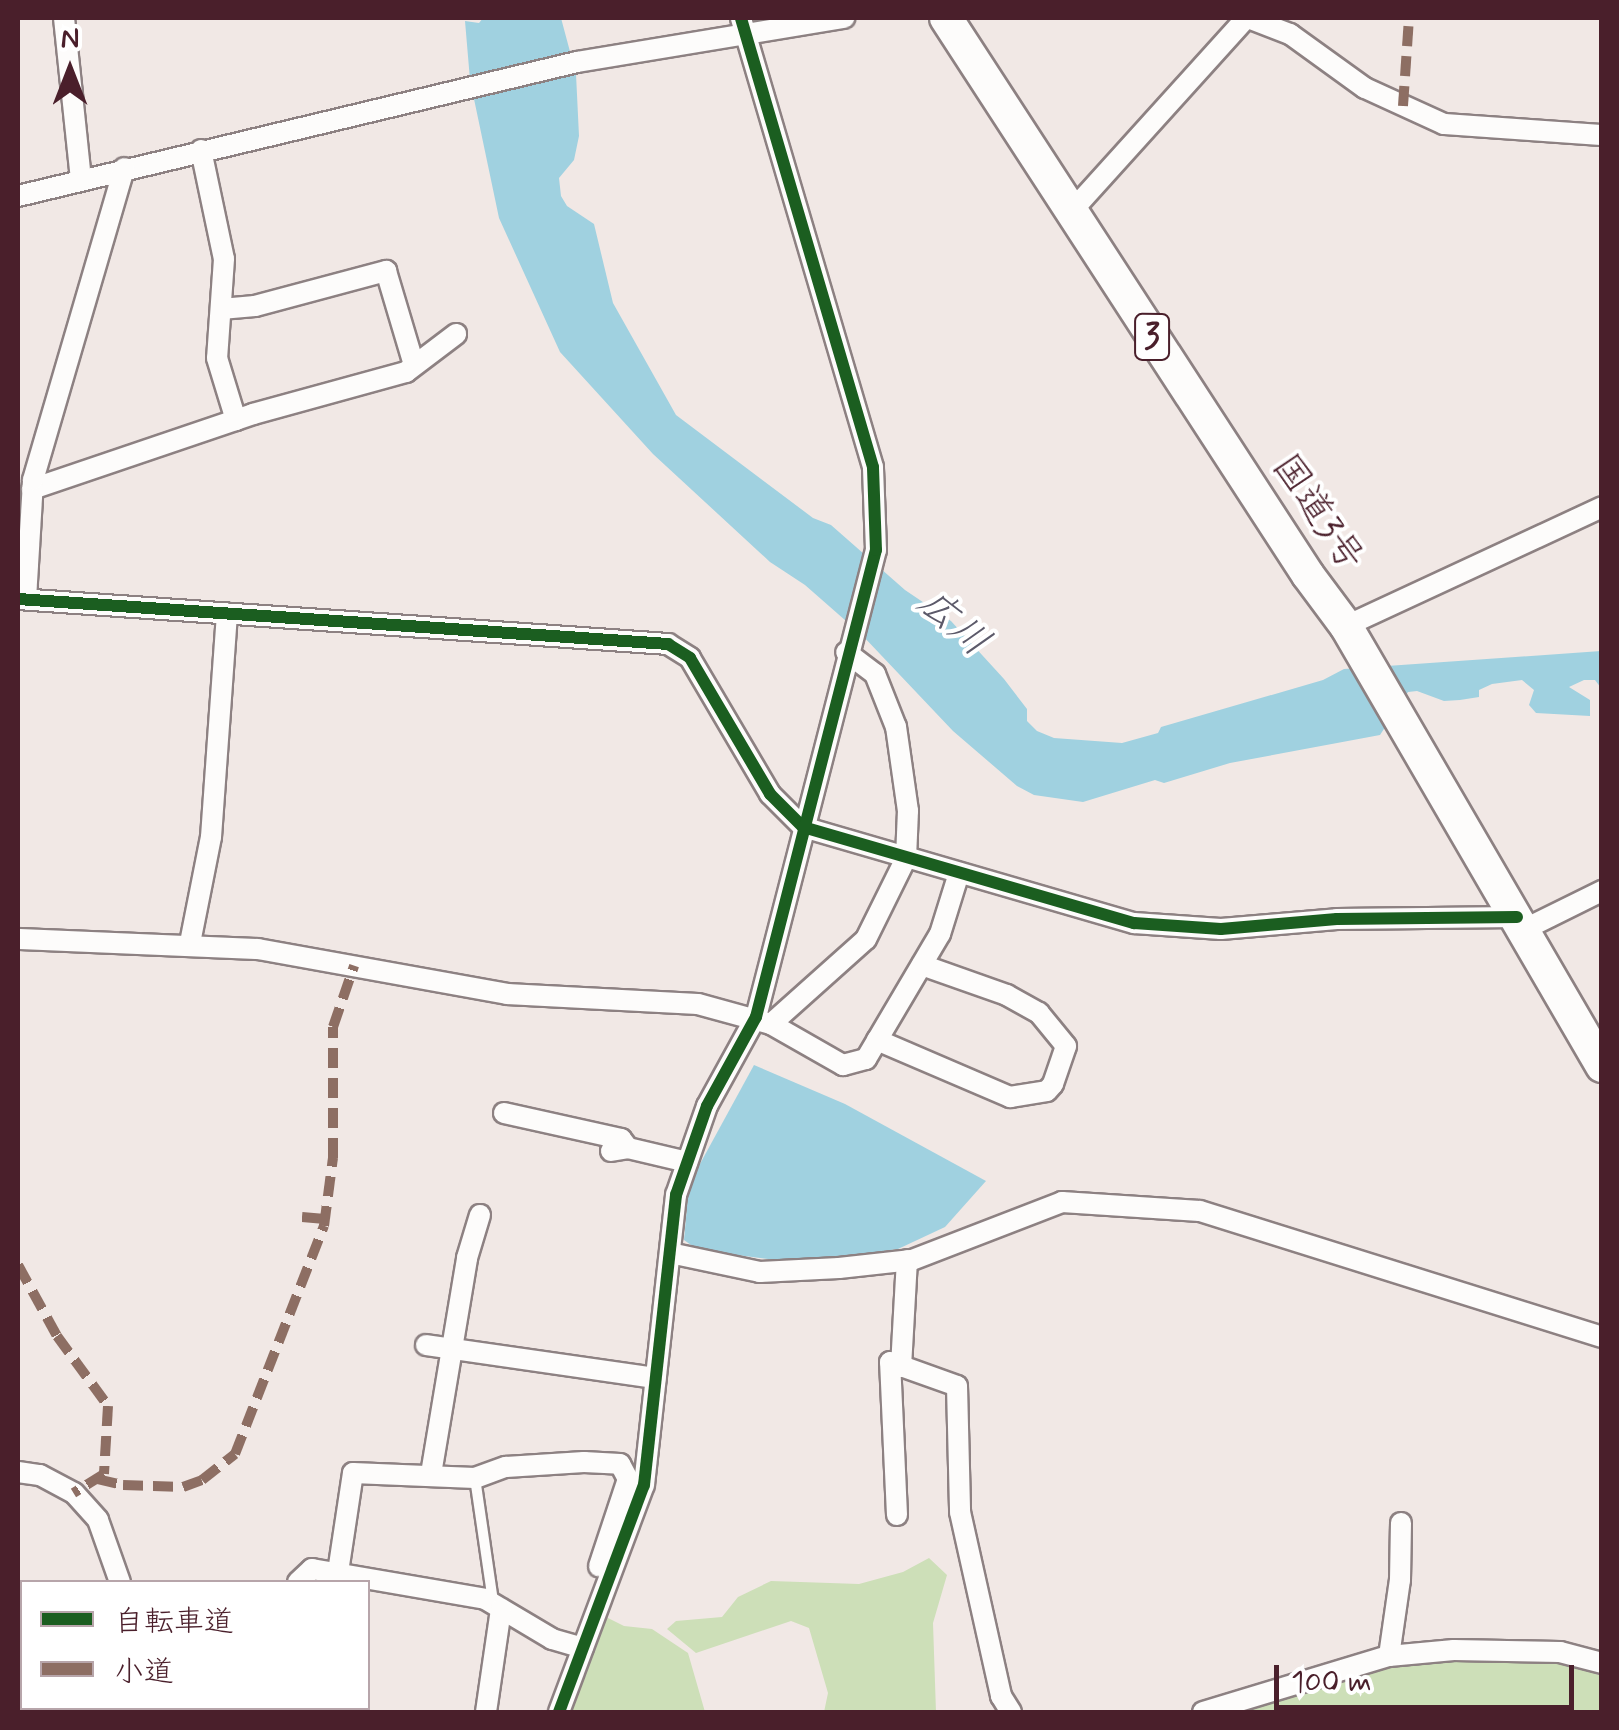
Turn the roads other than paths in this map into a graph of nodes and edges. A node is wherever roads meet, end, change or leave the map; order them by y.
1 (64, 18) edge
2 (844, 18) edge
3 (946, 18) edge
4 (1247, 18) edge
5 (744, 26) edge
6 (1602, 135) edge
7 (201, 150) junction
8 (124, 168) junction
9 (81, 179) junction
10 (18, 196) edge
11 (1070, 212) junction
12 (220, 309) junction
13 (456, 334) dead end
14 (414, 366) junction
15 (236, 420) junction
16 (28, 483) edge
17 (1602, 507) edge
18 (22, 599) edge
19 (227, 614) junction
20 (1354, 640) junction
21 (848, 646) junction
22 (802, 827) junction
23 (906, 858) junction
24 (959, 874) junction
25 (1602, 891) edge
26 (1521, 923) junction
27 (18, 939) edge
28 (190, 943) junction
29 (922, 965) junction
30 (763, 1021) junction
31 (877, 1040) junction
32 (1602, 1066) edge
33 (504, 1113) dead end
34 (687, 1162) junction
35 (480, 1214) dead end
36 (670, 1253) junction
37 (907, 1260) junction
38 (1602, 1336) edge
39 (426, 1345) dead end
40 (453, 1350) junction
41 (902, 1366) junction
42 (656, 1378) junction
43 (18, 1472) edge
44 (430, 1474) junction
45 (475, 1478) junction
46 (897, 1515) dead end
47 (1401, 1523) dead end
48 (338, 1572) junction
49 (119, 1580) edge
50 (300, 1580) edge
51 (498, 1607) junction
52 (598, 1609) junction
53 (582, 1648) junction
54 (1388, 1656) junction
55 (1602, 1663) edge
56 (290, 1710) edge
57 (321, 1712) edge
58 (486, 1712) edge
59 (558, 1712) edge
60 (1011, 1712) edge
61 (1203, 1712) edge

1 - 9 street
2 - 5 street
3 - 11 highway, 国道3号 / 3
4 - 6 street
4 - 11 street
5 - 7 street
5 - 21 street
7 - 8 street
7 - 12 street
8 - 9 street
8 - 16 street
9 - 10 street
11 - 20 highway, 国道3号 / 3
12 - 14 street
12 - 15 street
13 - 14 street
14 - 15 street
15 - 16 street
16 - 18 street
17 - 20 street
18 - 19 street
19 - 22 street
19 - 28 street
20 - 26 highway, 国道3号 / 3
21 - 22 street
21 - 23 street
22 - 23 street
22 - 30 street
23 - 24 street
23 - 30 street
24 - 26 street
24 - 29 street
25 - 26 street
26 - 32 highway, 国道3号 / 3
27 - 28 street
28 - 30 street
29 - 31 street
29 - 31 street
30 - 31 street
30 - 34 street
33 - 34 street
34 - 36 street
35 - 40 street
36 - 37 street
36 - 42 street
37 - 38 street
37 - 41 street
39 - 40 street
40 - 42 street
40 - 44 street
41 - 46 street
41 - 60 street
42 - 52 street
43 - 49 street
44 - 45 street
44 - 48 street
45 - 51 lane
45 - 52 street
47 - 54 street
48 - 50 street
48 - 51 street
51 - 53 street
51 - 58 street
52 - 53 street
53 - 59 street
54 - 55 street
54 - 61 street
56 - 57 street

